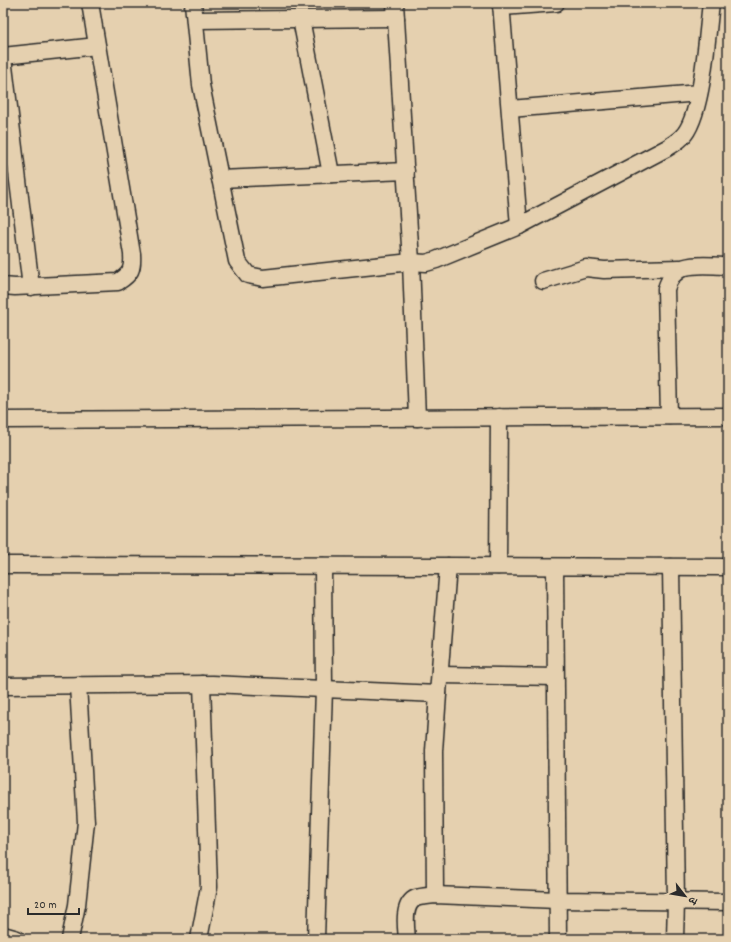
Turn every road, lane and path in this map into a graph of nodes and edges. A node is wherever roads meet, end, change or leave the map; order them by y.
1 (90, 3) edge
2 (193, 3) edge
3 (556, 3) edge
4 (711, 3) edge
5 (501, 5) edge
6 (396, 11) edge
7 (301, 19) junction
8 (196, 20) junction
9 (97, 46) junction
10 (3, 57) edge
11 (699, 93) junction
12 (510, 109) junction
13 (406, 171) junction
14 (331, 174) junction
15 (220, 179) junction
16 (11, 182) edge
17 (520, 226) junction
18 (412, 262) junction
19 (728, 266) edge
20 (680, 268) junction
21 (543, 281) dead end
22 (3, 286) edge
23 (31, 287) junction
24 (669, 416) junction
25 (728, 416) edge
26 (499, 417) junction
27 (417, 418) junction
28 (3, 420) edge
29 (3, 565) edge
30 (323, 566) junction
31 (448, 566) junction
32 (498, 566) junction
33 (555, 567) junction
34 (671, 567) junction
35 (728, 567) edge
36 (440, 675) junction
37 (555, 677) junction
38 (202, 684) junction
39 (78, 685) junction
40 (3, 686) edge
41 (324, 689) junction
42 (438, 694) junction
43 (435, 895) junction
44 (557, 900) junction
45 (676, 901) junction
46 (728, 902) edge
47 (3, 935) edge
48 (17, 939) edge
49 (70, 939) edge
50 (199, 939) edge
51 (316, 939) edge
52 (407, 939) edge
53 (558, 939) edge
54 (675, 939) edge

1 - 9 street
2 - 8 street
3 - 5 street
4 - 11 street
5 - 12 street
6 - 7 street
6 - 13 street
7 - 8 street
7 - 14 street
8 - 15 street
9 - 10 street
9 - 23 street
10 - 16 street
11 - 12 street
11 - 17 street
12 - 17 street
13 - 14 street
13 - 18 street
14 - 15 street
15 - 18 street
16 - 23 street
17 - 18 street
18 - 27 street
19 - 20 street
20 - 21 street
20 - 24 street
22 - 23 street
24 - 25 street
24 - 26 street
26 - 27 street
26 - 32 street
27 - 28 street
29 - 30 street
30 - 31 street
30 - 41 street
31 - 32 street
31 - 36 street
32 - 33 street
33 - 34 street
33 - 37 street
34 - 35 street
34 - 45 street
36 - 37 street
36 - 42 street
37 - 44 street
38 - 39 street
38 - 41 street
38 - 50 street
39 - 40 street
39 - 49 street
41 - 42 street
41 - 51 street
42 - 43 street
43 - 44 street
43 - 52 street
44 - 45 street
44 - 53 street
45 - 46 street
45 - 54 street
47 - 48 street

